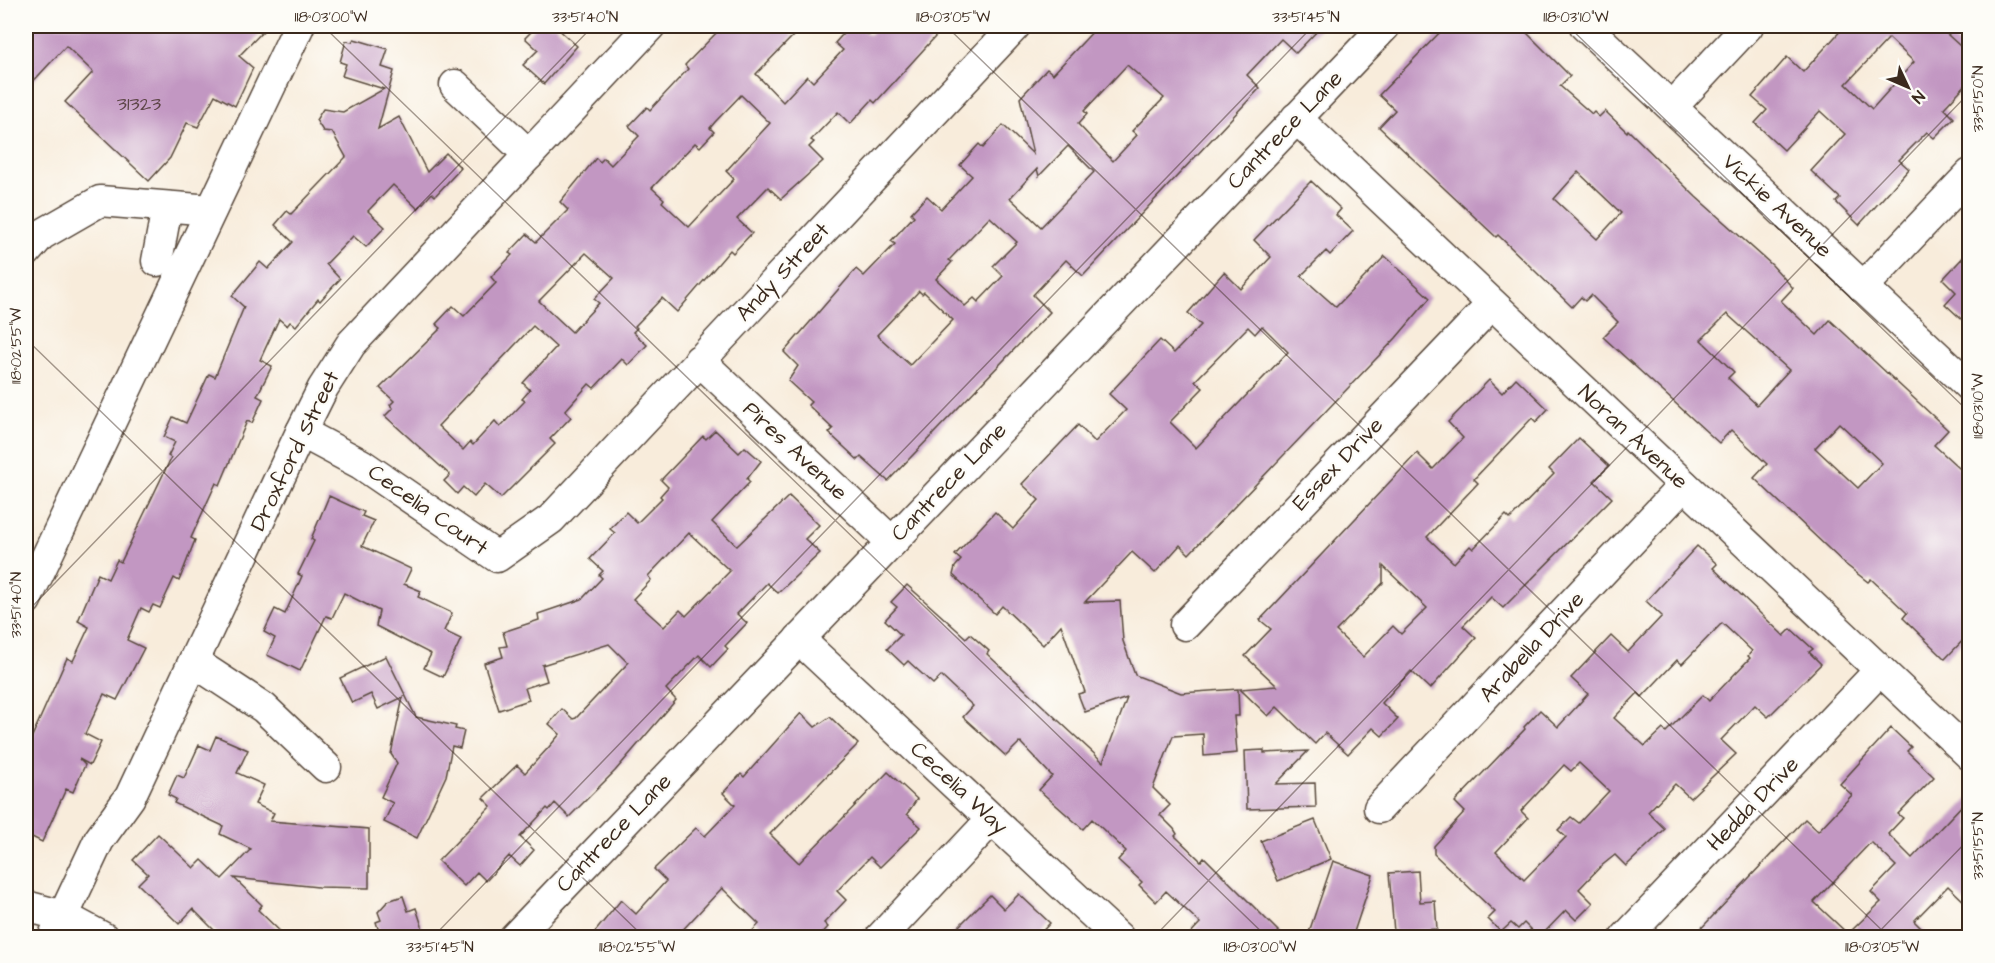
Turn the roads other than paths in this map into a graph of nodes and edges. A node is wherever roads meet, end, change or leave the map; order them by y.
1 (300, 26) edge
2 (650, 26) edge
3 (1016, 26) edge
4 (1385, 26) edge
5 (1585, 26) edge
6 (1748, 26) edge
7 (455, 85) dead end
8 (1672, 107) junction
9 (1296, 118) junction
10 (529, 155) junction
11 (1970, 174) edge
12 (167, 207) junction
13 (211, 210) junction
14 (26, 252) edge
15 (157, 261) dead end
16 (1863, 287) junction
17 (1492, 304) junction
18 (699, 360) junction
19 (1970, 387) edge
20 (301, 432) junction
21 (1684, 485) junction
22 (550, 519) joint
23 (892, 542) junction
24 (26, 600) edge
25 (1185, 625) dead end
26 (799, 639) junction
27 (194, 662) junction
28 (1880, 670) junction
29 (1970, 755) edge
30 (326, 767) dead end
31 (1379, 808) dead end
32 (992, 819) junction
33 (26, 906) edge
34 (58, 927) edge
35 (104, 938) edge
36 (514, 938) edge
37 (880, 938) edge
38 (1119, 938) edge
39 (1625, 938) edge

1 - 13 street
2 - 10 street, Droxford Street
3 - 18 street, Andy Street
4 - 9 street, Cantrece Lane
5 - 8 street, Vickie Avenue
6 - 8 street
7 - 10 street
8 - 16 street, Vickie Avenue
9 - 17 street, Noran Avenue
9 - 23 street, Cantrece Lane
10 - 20 street, Droxford Street
11 - 16 street
12 - 13 street
12 - 14 street
12 - 15 street
13 - 24 street
16 - 19 street, Vickie Avenue
17 - 21 street, Noran Avenue
17 - 25 street, Essex Drive
18 - 22 street, Andy Street
18 - 23 street, Pires Avenue
20 - 22 street, Cecelia Court
20 - 27 street, Droxford Street
21 - 28 street, Noran Avenue
21 - 31 street, Arabella Drive
23 - 26 street, Cantrece Lane
26 - 32 street, Cecelia Way
26 - 36 street, Cantrece Lane
27 - 30 street
27 - 34 street, Droxford Street
28 - 29 street, Noran Avenue
28 - 39 street, Hedda Drive
32 - 37 street
32 - 38 street, Cecelia Way
33 - 34 street
34 - 35 street

